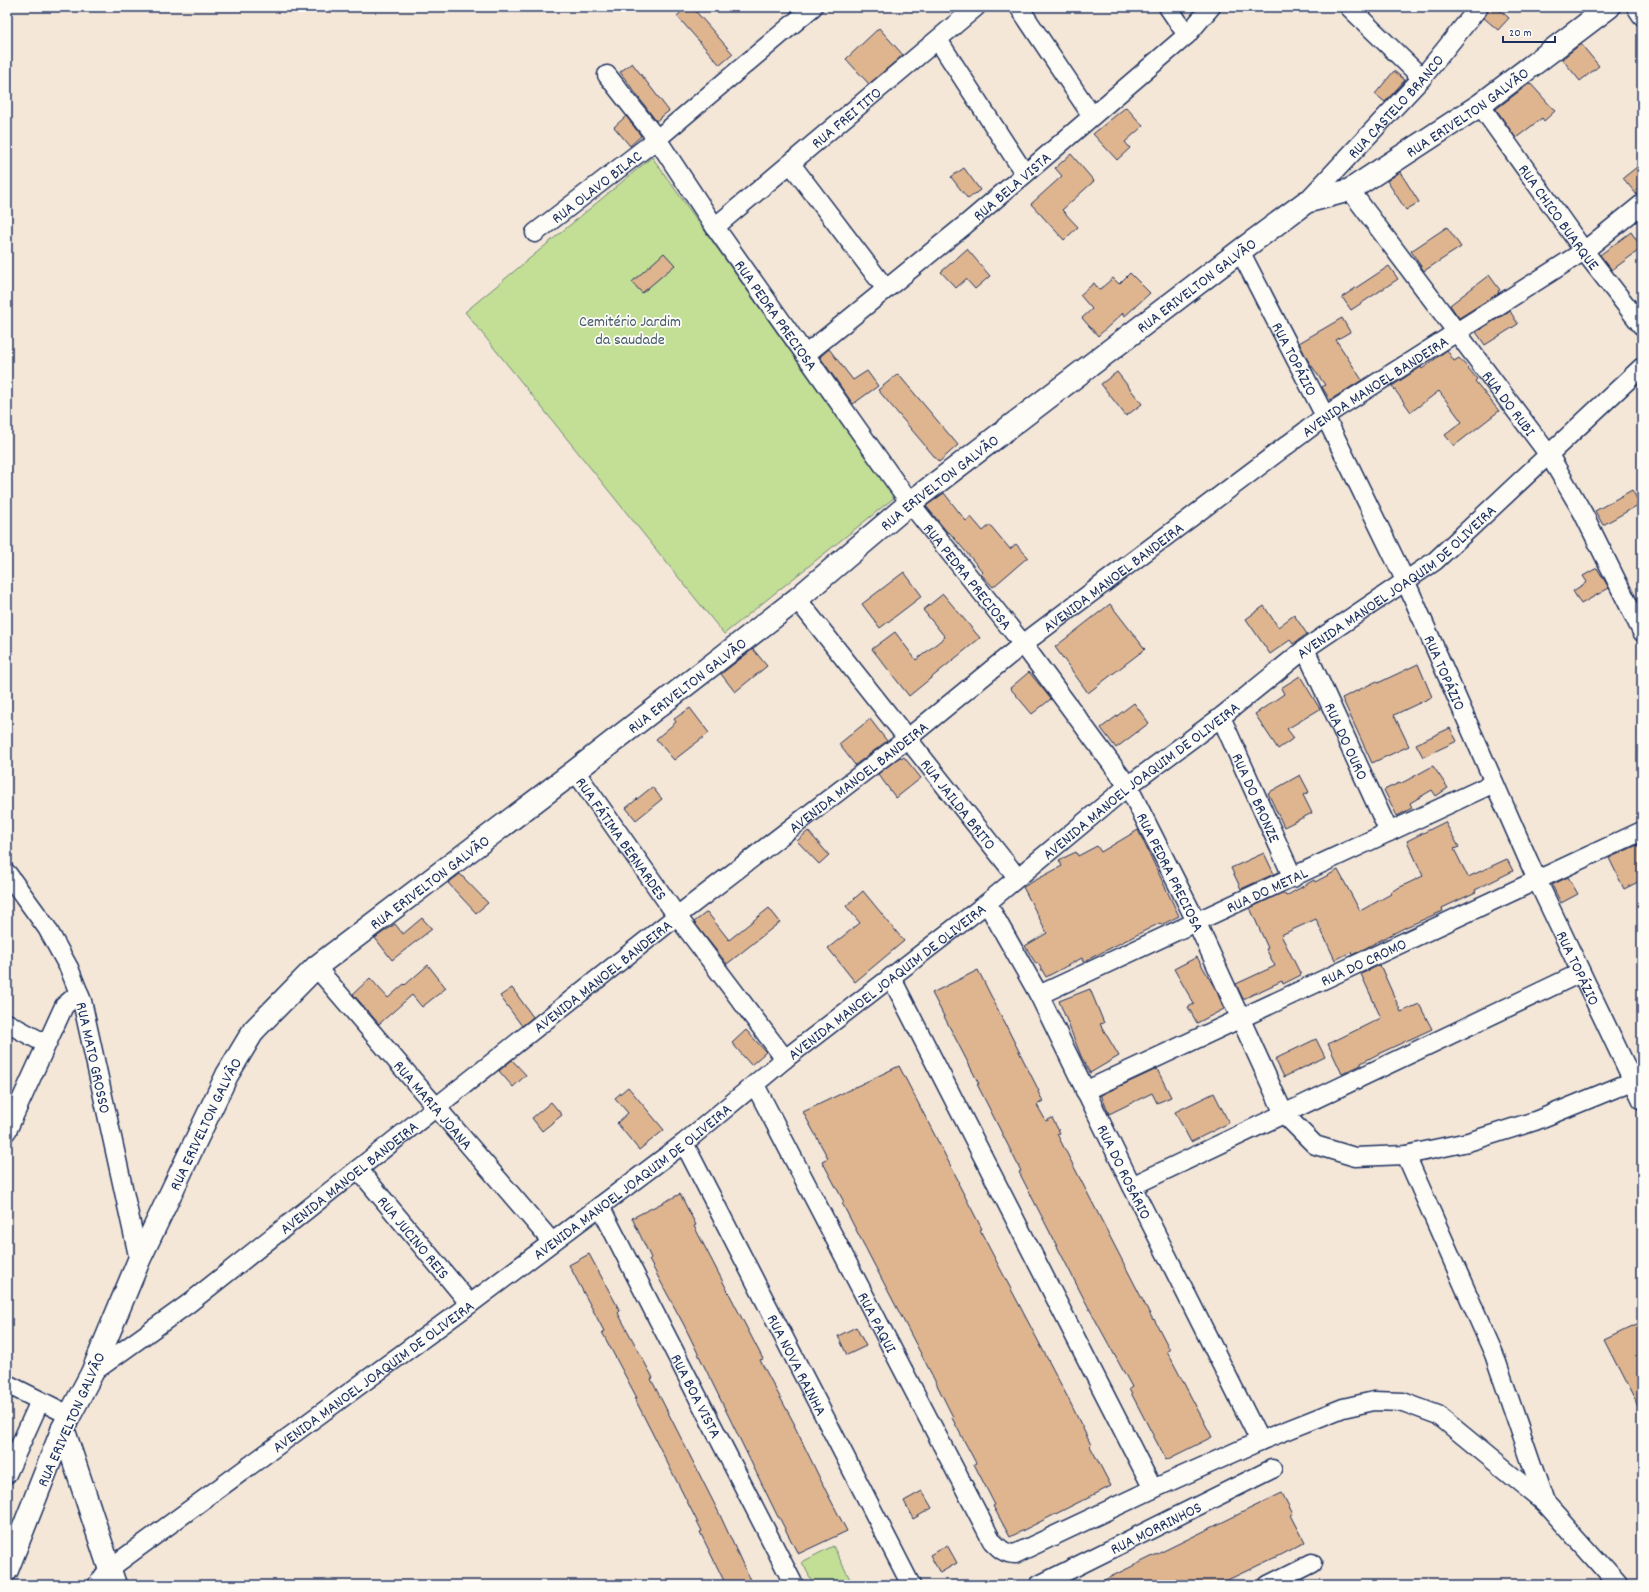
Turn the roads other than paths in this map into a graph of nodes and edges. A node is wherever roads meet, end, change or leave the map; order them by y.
1 (813, 7) edge
2 (976, 7) edge
3 (1019, 7) edge
4 (1168, 7) edge
5 (1211, 7) edge
6 (1350, 7) edge
7 (1479, 7) edge
8 (1608, 7) edge
9 (1636, 7) edge
10 (1642, 16) edge
11 (1186, 35) junction
12 (938, 40) junction
13 (607, 75) dead end
14 (1422, 78) junction
15 (1480, 105) junction
16 (1092, 116) junction
17 (656, 139) junction
18 (791, 164) junction
19 (1025, 174) junction
20 (1350, 190) junction
21 (1306, 202) junction
22 (1642, 204) edge
23 (715, 227) junction
24 (535, 233) dead end
25 (1240, 251) junction
26 (1584, 251) junction
27 (886, 289) junction
28 (1642, 326) edge
29 (1456, 333) junction
30 (805, 355) junction
31 (1642, 367) edge
32 (1325, 416) junction
33 (1549, 455) junction
34 (910, 503) junction
35 (1405, 580) junction
36 (797, 599) junction
37 (1642, 632) edge
38 (1023, 644) junction
39 (1305, 649) junction
40 (1221, 717) junction
41 (908, 738) junction
42 (575, 771) junction
43 (1494, 783) junction
44 (1128, 786) junction
45 (1642, 831) edge
46 (1389, 832) junction
47 (7, 873) edge
48 (1017, 877) junction
49 (1293, 878) junction
50 (1537, 880) junction
51 (987, 903) junction
52 (677, 916) junction
53 (1196, 921) junction
54 (316, 967) junction
55 (1580, 972) junction
56 (891, 977) junction
57 (79, 993) junction
58 (1039, 995) junction
59 (1241, 1018) junction
60 (7, 1023) edge
61 (46, 1044) junction
62 (785, 1059) junction
63 (1633, 1081) junction
64 (755, 1085) junction
65 (1085, 1091) junction
66 (1642, 1100) edge
67 (435, 1107) junction
68 (1284, 1114) junction
69 (7, 1130) edge
70 (684, 1143) junction
71 (1406, 1155) junction
72 (358, 1169) junction
73 (1132, 1186) junction
74 (600, 1206) junction
75 (552, 1242) junction
76 (139, 1260) junction
77 (470, 1304) junction
78 (92, 1373) junction
79 (7, 1384) edge
80 (40, 1400) junction
81 (66, 1421) junction
82 (1260, 1441) junction
83 (1272, 1469) dead end
84 (7, 1474) edge
85 (1153, 1489) junction
86 (1545, 1503) junction
87 (1312, 1563) dead end
88 (7, 1570) edge
89 (107, 1580) edge
90 (794, 1585) edge
91 (911, 1585) edge
92 (1039, 1585) edge
93 (1268, 1585) edge
94 (1618, 1585) edge

1 - 17 street
2 - 12 street, RUA FREI TITO
3 - 16 street
4 - 11 street
5 - 11 street, RUA BELA VISTA
6 - 14 street
7 - 14 street, RUA CASTELO BRANCO
8 - 15 main road, RUA ERIVELTON GALVÃO
9 - 10 street
11 - 16 street, RUA BELA VISTA
12 - 18 street, RUA FREI TITO
12 - 19 street
13 - 17 street, RUA PEDRA PRECIOSA
14 - 21 street, RUA CASTELO BRANCO
15 - 20 main road, RUA ERIVELTON GALVÃO
15 - 26 street, RUA CHICO BUARQUE
16 - 19 street, RUA BELA VISTA
17 - 23 street, RUA PEDRA PRECIOSA
17 - 24 street, RUA OLAVO BILAC
18 - 23 street, RUA FREI TITO
18 - 27 street
19 - 27 street, RUA BELA VISTA
20 - 21 main road, RUA ERIVELTON GALVÃO
20 - 29 street, RUA DO RUBI
21 - 25 main road, RUA ERIVELTON GALVÃO
22 - 26 street, AVENIDA MANOEL BANDEIRA
23 - 30 street, RUA PEDRA PRECIOSA
25 - 32 street, RUA TOPÁZIO
25 - 34 main road, RUA ERIVELTON GALVÃO
26 - 28 street, RUA CHICO BUARQUE
26 - 29 street, AVENIDA MANOEL BANDEIRA
27 - 30 street, RUA BELA VISTA
29 - 32 street, AVENIDA MANOEL BANDEIRA
29 - 33 street, RUA DO RUBI
30 - 34 street, RUA PEDRA PRECIOSA
31 - 33 street, AVENIDA MANOEL JOAQUIM DE OLIVEIRA
32 - 35 street, RUA TOPÁZIO
32 - 38 street, AVENIDA MANOEL BANDEIRA
33 - 35 street, AVENIDA MANOEL JOAQUIM DE OLIVEIRA
33 - 37 street, RUA DO RUBI
34 - 36 main road, RUA ERIVELTON GALVÃO
34 - 38 street, RUA PEDRA PRECIOSA
35 - 39 street, AVENIDA MANOEL JOAQUIM DE OLIVEIRA
35 - 43 street, RUA TOPÁZIO
36 - 41 street, RUA JAILDA BRITO
36 - 42 main road, RUA ERIVELTON GALVÃO
38 - 41 street, AVENIDA MANOEL BANDEIRA
38 - 44 street, RUA PEDRA PRECIOSA
39 - 40 street, AVENIDA MANOEL JOAQUIM DE OLIVEIRA
39 - 46 street, RUA DO OURO
40 - 44 street, AVENIDA MANOEL JOAQUIM DE OLIVEIRA
40 - 49 street, RUA DO BRONZE
41 - 48 street, RUA JAILDA BRITO
41 - 52 street, AVENIDA MANOEL BANDEIRA
42 - 52 street, RUA FÁTIMA BERNARDES
42 - 54 main road, RUA ERIVELTON GALVÃO
43 - 46 street, RUA DO METAL
43 - 50 street, RUA TOPÁZIO
44 - 48 street, AVENIDA MANOEL JOAQUIM DE OLIVEIRA
44 - 53 street, RUA PEDRA PRECIOSA
45 - 50 street, RUA DO CROMO
46 - 49 street, RUA DO METAL
47 - 57 street, RUA MATO GROSSO
48 - 51 street, AVENIDA MANOEL JOAQUIM DE OLIVEIRA
49 - 53 street, RUA DO METAL
50 - 55 street, RUA TOPÁZIO
50 - 59 street, RUA DO CROMO
51 - 56 street, AVENIDA MANOEL JOAQUIM DE OLIVEIRA
51 - 58 street, RUA DO ROSÁRIO
52 - 62 street, RUA FÁTIMA BERNARDES
52 - 67 street, AVENIDA MANOEL BANDEIRA
53 - 58 street, RUA DO METAL
53 - 59 street, RUA PEDRA PRECIOSA
54 - 67 street, RUA MARIA JOANA
54 - 76 main road, RUA ERIVELTON GALVÃO
55 - 63 street, RUA TOPÁZIO
55 - 68 street
56 - 62 street, AVENIDA MANOEL JOAQUIM DE OLIVEIRA
56 - 85 street
57 - 61 street
57 - 76 street, RUA MATO GROSSO
58 - 65 street, RUA DO ROSÁRIO
59 - 65 street, RUA DO CROMO
59 - 68 street, RUA PEDRA PRECIOSA
60 - 61 street
61 - 69 street
62 - 64 street, AVENIDA MANOEL JOAQUIM DE OLIVEIRA
63 - 66 street, RUA TOPÁZIO
63 - 71 street
64 - 70 street, AVENIDA MANOEL JOAQUIM DE OLIVEIRA
64 - 85 street, RUA PAQUI
65 - 73 street, RUA DO ROSÁRIO
67 - 72 street, AVENIDA MANOEL BANDEIRA
67 - 75 street, RUA MARIA JOANA
68 - 71 street, RUA PEDRA PRECIOSA
68 - 73 street
70 - 74 street, AVENIDA MANOEL JOAQUIM DE OLIVEIRA
70 - 91 street, RUA NOVA RAINHA
71 - 86 street
72 - 77 street, RUA JUCINO REIS
72 - 78 street, AVENIDA MANOEL BANDEIRA
73 - 82 street, RUA DO ROSÁRIO
74 - 75 street, AVENIDA MANOEL JOAQUIM DE OLIVEIRA
74 - 90 street, RUA BOA VISTA
75 - 77 street, AVENIDA MANOEL JOAQUIM DE OLIVEIRA
76 - 78 main road, RUA ERIVELTON GALVÃO
77 - 89 street, AVENIDA MANOEL JOAQUIM DE OLIVEIRA
78 - 81 main road, RUA ERIVELTON GALVÃO
79 - 80 street
80 - 81 street
80 - 84 street
81 - 88 main road, RUA ERIVELTON GALVÃO
81 - 89 main road
82 - 85 street
82 - 86 street
83 - 92 street, RUA MORRINHOS
86 - 94 street
87 - 93 street

